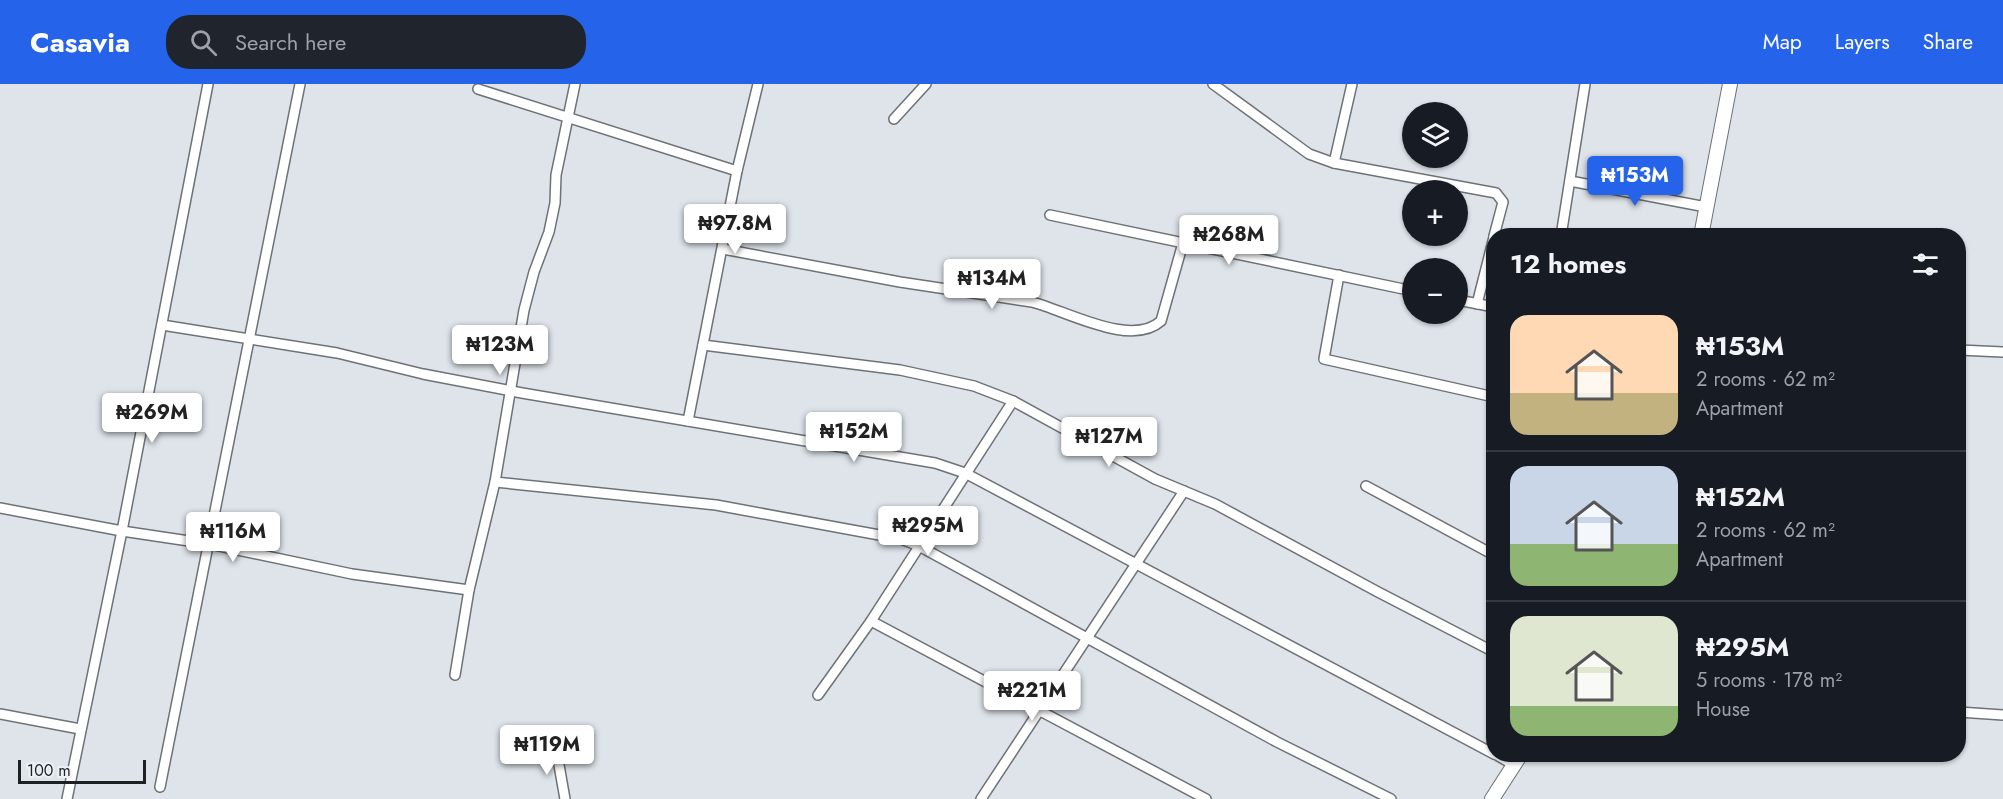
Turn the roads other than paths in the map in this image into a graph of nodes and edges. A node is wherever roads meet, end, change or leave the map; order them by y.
1 (208, 84) edge
2 (300, 84) edge
3 (575, 84) edge
4 (758, 84) edge
5 (926, 84) edge
6 (1213, 84) edge
7 (1352, 84) edge
8 (1585, 84) edge
9 (1730, 84) edge
10 (478, 89) dead end
11 (567, 118) junction
12 (894, 119) dead end
13 (1334, 163) junction
14 (738, 171) junction
15 (1570, 181) junction
16 (1706, 207) junction
17 (1050, 215) dead end
18 (1496, 228) edge
19 (1562, 228) edge
20 (1702, 228) edge
21 (1183, 243) junction
22 (723, 249) junction
23 (1486, 268) edge
24 (1339, 275) junction
25 (1402, 289) edge
26 (1468, 302) edge
27 (1477, 304) junction
28 (1486, 306) edge
29 (162, 325) junction
30 (249, 338) junction
31 (703, 345) junction
32 (1966, 350) edge
33 (2003, 352) edge
34 (511, 391) junction
35 (1486, 395) edge
36 (1013, 401) junction
37 (688, 421) junction
38 (965, 473) junction
39 (495, 482) junction
40 (1366, 486) dead end
41 (1184, 491) junction
42 (0, 508) edge
43 (122, 531) junction
44 (208, 544) junction
45 (919, 546) junction
46 (1486, 551) edge
47 (1136, 563) junction
48 (470, 590) junction
49 (871, 621) junction
50 (1087, 638) junction
51 (1486, 648) edge
52 (455, 675) dead end
53 (818, 695) dead end
54 (1039, 710) junction
55 (1966, 712) edge
56 (0, 714) edge
57 (2003, 715) edge
58 (80, 729) junction
59 (556, 748) dead end
60 (1486, 750) edge
61 (1517, 762) edge
62 (160, 787) dead end
63 (67, 799) edge
64 (565, 799) edge
65 (981, 799) edge
66 (1206, 799) edge
67 (1391, 799) edge
68 (1492, 799) edge

1 - 29 street
2 - 30 street
3 - 11 street
4 - 14 street
5 - 12 street
6 - 13 street
7 - 13 street
8 - 15 street
9 - 16 street
10 - 11 street
11 - 14 street
11 - 34 street
13 - 18 street
14 - 22 street
15 - 16 street
15 - 19 street
16 - 20 street
17 - 21 street
21 - 22 street
21 - 24 street
22 - 31 street
23 - 27 street
24 - 25 street
24 - 35 street
26 - 27 street
27 - 28 street
29 - 30 street
29 - 43 street
30 - 34 street
30 - 44 street
31 - 36 street
31 - 37 street
32 - 33 street
34 - 37 street
34 - 39 street
36 - 38 street
36 - 41 street
37 - 38 street
38 - 45 street
38 - 47 street
39 - 45 street
39 - 48 street
40 - 46 street
41 - 47 street
41 - 51 street
42 - 43 street
43 - 44 street
43 - 58 street
44 - 48 street
44 - 62 street
45 - 49 street
45 - 50 street
47 - 50 street
47 - 60 street
48 - 52 street
49 - 53 street
49 - 54 street
50 - 54 street
50 - 67 street
54 - 65 street
54 - 66 street
55 - 57 street
56 - 58 street
58 - 63 street
59 - 64 street
61 - 68 street

